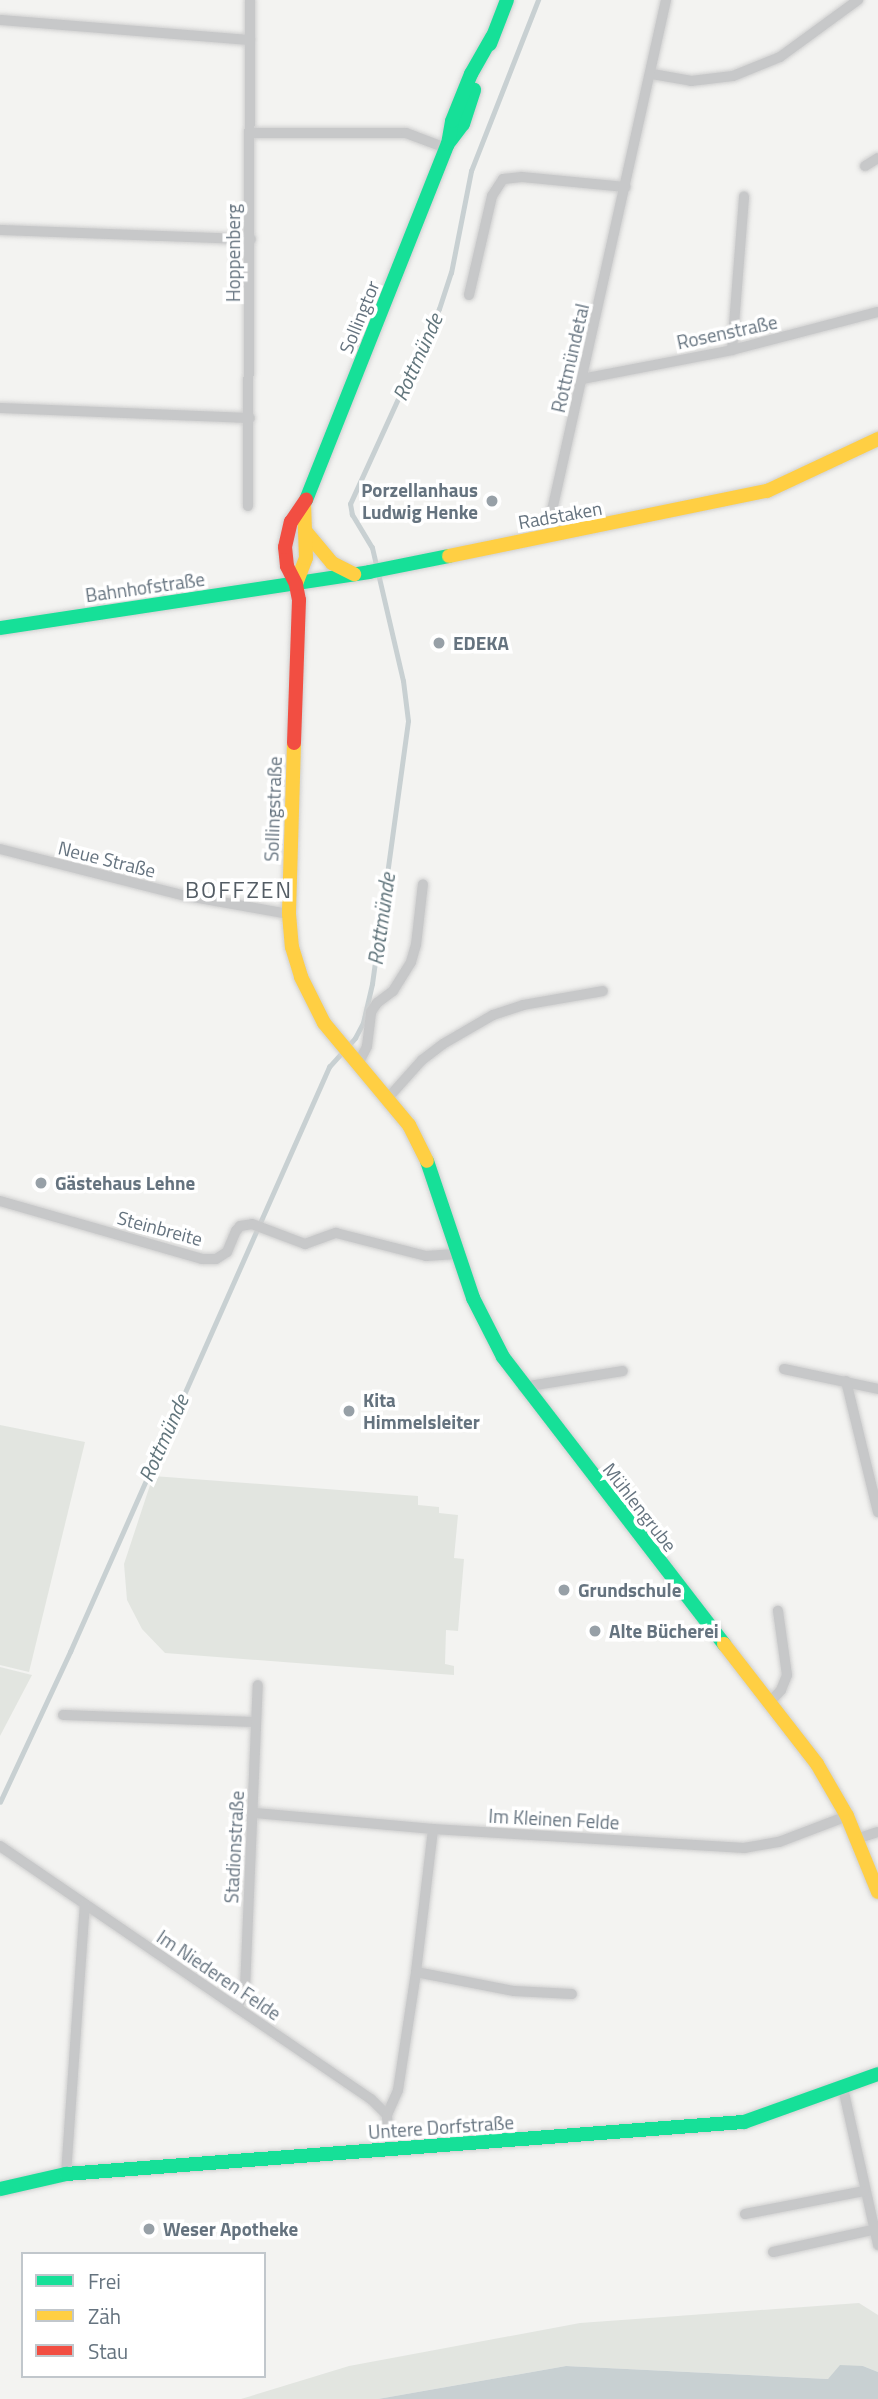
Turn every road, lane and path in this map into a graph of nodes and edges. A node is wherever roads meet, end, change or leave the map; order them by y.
1 (250, 0) edge
2 (506, 0) edge
3 (666, 0) edge
4 (858, 0) edge
5 (0, 20) edge
6 (250, 40) junction
7 (652, 74) junction
8 (250, 133) junction
9 (447, 146) junction
10 (878, 158) edge
11 (865, 166) dead end
12 (626, 187) junction
13 (744, 196) dead end
14 (0, 230) edge
15 (251, 239) junction
16 (469, 295) dead end
17 (878, 312) edge
18 (732, 350) junction
19 (583, 379) junction
20 (0, 408) edge
21 (250, 418) junction
22 (878, 439) edge
23 (304, 505) junction
24 (248, 506) dead end
25 (306, 532) junction
26 (551, 536) junction
27 (362, 573) junction
28 (296, 584) junction
29 (0, 628) edge
30 (0, 849) edge
31 (423, 884) dead end
32 (289, 914) junction
33 (603, 991) dead end
34 (354, 1060) junction
35 (388, 1098) junction
36 (428, 1162) joint
37 (0, 1201) edge
38 (456, 1254) junction
39 (783, 1369) dead end
40 (622, 1371) dead end
41 (846, 1381) junction
42 (523, 1387) junction
43 (878, 1388) edge
44 (878, 1512) edge
45 (778, 1611) dead end
46 (258, 1685) dead end
47 (769, 1703) junction
48 (63, 1715) dead end
49 (256, 1722) junction
50 (254, 1813) junction
51 (847, 1816) junction
52 (433, 1829) junction
53 (878, 1832) edge
54 (856, 1839) junction
55 (0, 1846) edge
56 (878, 1892) edge
57 (85, 1905) junction
58 (416, 1972) junction
59 (572, 1994) dead end
60 (237, 2008) junction
61 (878, 2074) edge
62 (843, 2088) junction
63 (387, 2115) junction
64 (389, 2150) junction
65 (66, 2174) junction
66 (0, 2189) edge
67 (864, 2191) junction
68 (745, 2214) dead end
69 (873, 2231) junction
70 (878, 2245) edge
71 (773, 2252) dead end

1 - 6 street, Hoppenberg
2 - 9 street, Sollingtor
3 - 7 street, Rottmündetal
4 - 7 street
5 - 6 street
6 - 8 street, Hoppenberg
7 - 12 street, Rottmündetal
8 - 9 street
8 - 15 street, Hoppenberg
9 - 23 street, Sollingtor
10 - 11 street
12 - 16 street
12 - 19 street, Rottmündetal
13 - 18 street
14 - 15 street
15 - 21 street, Hoppenberg
17 - 18 street, Rosenstraße
18 - 19 street, Rosenstraße
19 - 26 street, Rottmündetal
20 - 21 street
21 - 24 street, Hoppenberg
22 - 26 street, Radstaken
23 - 25 street, Sollingtor
23 - 28 street, Sollingtor
25 - 27 street
25 - 28 street, Sollingtor
26 - 27 street, Radstaken
27 - 28 street, Radstaken
28 - 29 street, Bahnhofstraße
28 - 32 street, Sollingstraße
30 - 32 street, Neue Straße
31 - 34 street
32 - 34 street, Sollingstraße
33 - 35 street
34 - 35 street, Sollingstraße
35 - 36 street, Sollingstraße
36 - 38 street, Mühlengrube
37 - 38 street, Steinbreite
38 - 42 street, Mühlengrube
39 - 41 street
40 - 42 street
41 - 43 street
41 - 44 street
42 - 47 street, Mühlengrube
45 - 47 street
46 - 49 street, Stadionstraße
47 - 51 street, Mühlengrube
48 - 49 street
49 - 50 street, Stadionstraße
50 - 52 street, Im Kleinen Felde
50 - 60 street, Stadionstraße
51 - 52 street, Im Kleinen Felde
51 - 54 street, Mühlengrube
52 - 58 street
53 - 54 street
54 - 56 street, Mühlengrube
55 - 57 street, Im Niederen Felde
57 - 60 street, Im Niederen Felde
57 - 65 street
58 - 59 street
58 - 63 street
60 - 63 street, Im Niederen Felde
61 - 62 street, Untere Dorfstraße
62 - 64 street, Untere Dorfstraße
62 - 67 street
63 - 64 street
64 - 65 street, Untere Dorfstraße
65 - 66 street, Untere Dorfstraße
67 - 68 street
67 - 69 street
69 - 70 street
69 - 71 street

